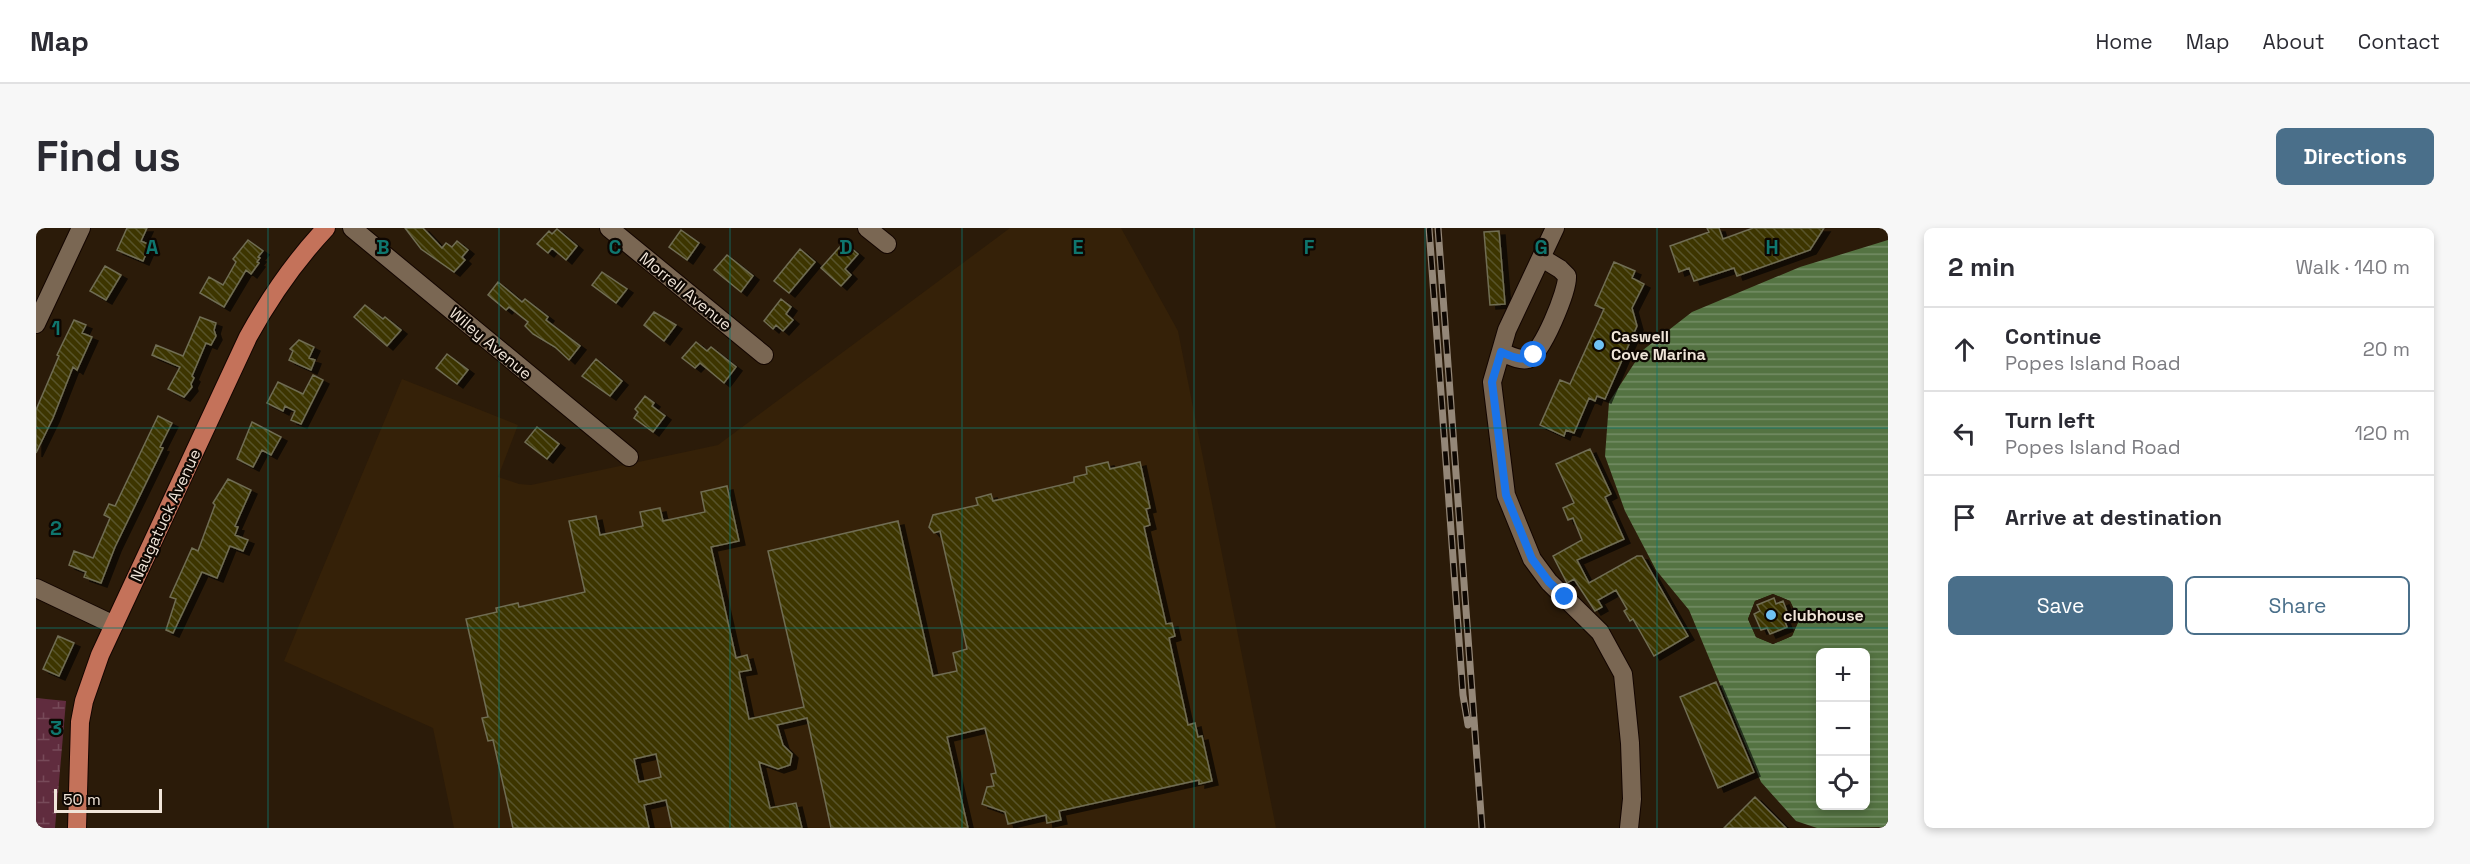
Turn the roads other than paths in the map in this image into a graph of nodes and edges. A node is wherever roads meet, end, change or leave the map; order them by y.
1 (81, 228) edge
2 (326, 228) edge
3 (352, 228) edge
4 (609, 228) edge
5 (867, 228) edge
6 (1555, 228) edge
7 (887, 244) dead end
8 (1542, 258) junction
9 (36, 324) edge
10 (1501, 352) junction
11 (764, 355) dead end
12 (629, 457) dead end
13 (36, 588) edge
14 (114, 625) junction
15 (77, 828) edge
16 (1629, 828) edge

1 - 9 street
2 - 14 main road, Naugatuck Avenue
3 - 12 street, Wiley Avenue
4 - 11 street, Morrell Avenue
5 - 7 street
6 - 8 street
8 - 10 street
8 - 10 street
10 - 16 street
13 - 14 street
14 - 15 main road, Naugatuck Avenue

